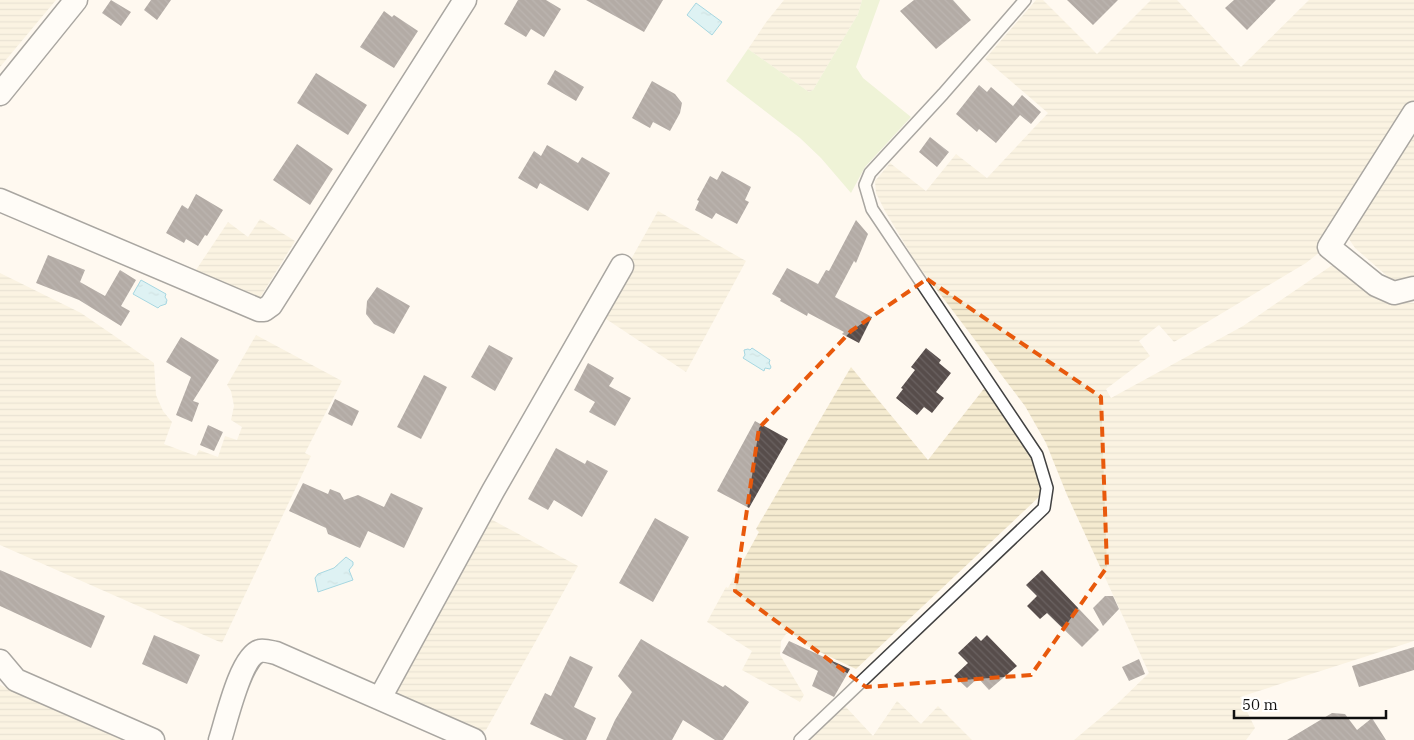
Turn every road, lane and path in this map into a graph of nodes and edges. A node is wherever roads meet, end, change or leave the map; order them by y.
1 (76, 0) edge
2 (466, 0) edge
3 (1025, 0) edge
4 (0, 94) edge
5 (1414, 113) edge
6 (0, 200) edge
7 (622, 266) dead end
8 (1414, 288) edge
9 (0, 661) edge
10 (380, 698) junction
11 (153, 740) edge
12 (220, 740) edge
13 (474, 740) edge
14 (800, 740) edge

1 - 4 street
2 - 6 street
3 - 14 lane
5 - 8 street
7 - 10 street
9 - 11 street
10 - 12 street
10 - 13 street

